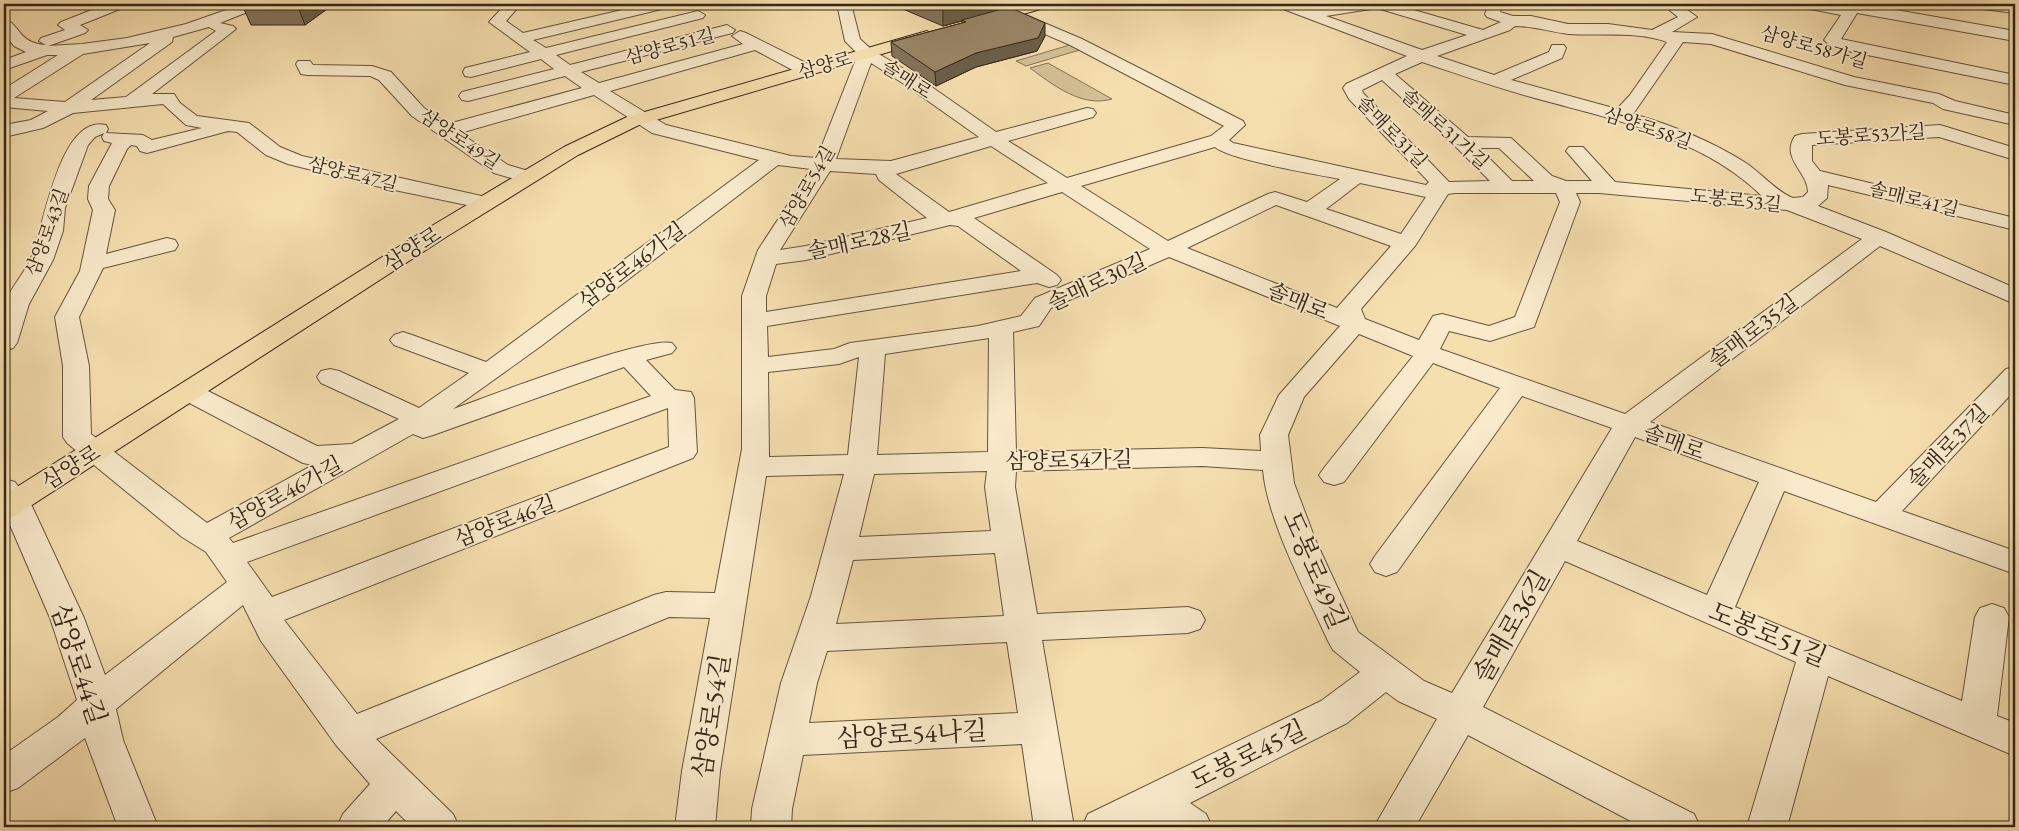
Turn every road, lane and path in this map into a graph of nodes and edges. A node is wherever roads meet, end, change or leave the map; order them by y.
1 (120, 4) edge
2 (255, 4) edge
3 (667, 4) edge
4 (676, 4) edge
5 (844, 4) edge
6 (1043, 4) edge
7 (1283, 4) edge
8 (1377, 4) edge
9 (1496, 4) edge
10 (1669, 4) edge
11 (1805, 4) edge
12 (1975, 4) edge
13 (1341, 6) edge
14 (1853, 8) edge
15 (2015, 9) edge
16 (516, 12) edge
17 (1009, 13) junction
18 (1308, 14) junction
19 (698, 15) junction
20 (1921, 20) junction
21 (1511, 21) junction
22 (4, 24) edge
23 (205, 24) junction
24 (727, 30) junction
25 (1980, 30) junction
26 (173, 34) junction
27 (1481, 34) junction
28 (1666, 36) junction
29 (2015, 36) edge
30 (521, 38) junction
31 (756, 45) junction
32 (4, 46) edge
33 (31, 46) junction
34 (1558, 48) dead end
35 (80, 49) junction
36 (545, 53) junction
37 (866, 53) junction
38 (1421, 56) junction
39 (1898, 57) junction
40 (304, 64) dead end
41 (4, 66) edge
42 (806, 70) junction
43 (569, 71) junction
44 (471, 72) dead end
45 (1383, 72) junction
46 (1962, 76) junction
47 (1496, 80) junction
48 (2015, 80) edge
49 (594, 88) junction
50 (4, 96) edge
51 (468, 96) dead end
52 (133, 100) junction
53 (4, 102) edge
54 (69, 108) junction
55 (1426, 112) junction
56 (1087, 113) dead end
57 (1374, 114) junction
58 (1621, 116) junction
59 (641, 118) junction
60 (2015, 120) edge
61 (229, 125) junction
62 (98, 129) junction
63 (444, 130) junction
64 (4, 131) edge
65 (1940, 131) junction
66 (127, 139) junction
67 (994, 139) junction
68 (1218, 140) junction
69 (1464, 143) junction
70 (1576, 151) dead end
71 (2015, 154) edge
72 (774, 158) junction
73 (823, 165) junction
74 (885, 167) junction
75 (1813, 175) junction
76 (528, 177) junction
77 (1354, 178) junction
78 (1066, 186) junction
79 (1507, 187) junction
80 (1563, 187) junction
81 (1439, 188) junction
82 (1608, 188) junction
83 (486, 203) junction
84 (1787, 204) junction
85 (1309, 211) junction
86 (950, 219) junction
87 (2015, 224) edge
88 (1878, 237) junction
89 (1407, 241) junction
90 (167, 245) dead end
91 (1168, 249) junction
92 (766, 258) junction
93 (92, 264) junction
94 (1041, 275) junction
95 (32, 278) junction
96 (4, 284) edge
97 (1067, 293) junction
98 (2015, 297) edge
99 (8, 320) edge
100 (754, 322) junction
101 (1355, 324) junction
102 (1001, 327) junction
103 (403, 340) dead end
104 (4, 343) edge
105 (663, 348) dead end
106 (873, 348) junction
107 (1427, 352) junction
108 (629, 357) junction
109 (755, 366) junction
110 (490, 372) junction
111 (2015, 375) edge
112 (330, 377) dead end
113 (1516, 385) junction
114 (189, 392) junction
115 (668, 399) junction
116 (421, 419) junction
117 (1628, 425) junction
118 (96, 451) junction
119 (362, 451) junction
120 (1002, 461) junction
121 (1276, 461) junction
122 (861, 466) junction
123 (752, 467) junction
124 (1334, 475) dead end
125 (1775, 478) junction
126 (7, 500) edge
127 (1880, 516) junction
128 (1008, 541) junction
129 (1559, 546) junction
130 (216, 547) junction
131 (840, 549) junction
132 (2015, 563) edge
133 (1386, 564) dead end
134 (254, 599) junction
135 (729, 606) junction
136 (1716, 612) junction
137 (1992, 617) dead end
138 (1188, 620) dead end
139 (1022, 626) junction
140 (814, 638) junction
141 (1816, 655) junction
142 (1386, 672) junction
143 (97, 704) junction
144 (1460, 713) junction
145 (1977, 723) junction
146 (1038, 728) junction
147 (349, 734) junction
148 (786, 740) junction
149 (2015, 740) edge
150 (4, 776) edge
151 (394, 784) junction
152 (1155, 801) junction
153 (138, 827) edge
154 (357, 827) edge
155 (439, 827) edge
156 (695, 827) edge
157 (771, 827) edge
158 (1054, 827) edge
159 (1102, 827) edge
160 (1192, 827) edge
161 (1394, 827) edge
162 (1680, 827) edge
163 (1767, 827) edge

1 - 33 street
2 - 23 street
3 - 30 street, 삼양로51길
4 - 19 street
5 - 37 street, 솔매로
6 - 17 main road, 삼양로
7 - 18 street, 삼양로58길
8 - 13 street, 삼양로58길
8 - 27 street
9 - 21 street
10 - 28 street
11 - 14 street
12 - 15 street
13 - 18 street, 삼양로58길
14 - 20 street
14 - 39 street
16 - 30 street
17 - 37 main road, 삼양로
17 - 68 street
18 - 38 street, 삼양로58길
19 - 24 street
19 - 36 street, 삼양로51길
20 - 25 street
20 - 39 street
21 - 27 street, 삼양로58가길
21 - 28 street, 삼양로58가길
22 - 33 street
23 - 26 street
23 - 52 street
24 - 31 street
24 - 43 street, 삼양로51길
25 - 29 street
25 - 46 street, 도봉로53가길
26 - 35 street
26 - 54 street
27 - 38 street, 삼양로58가길
28 - 46 street, 삼양로58가길
28 - 58 street
30 - 36 street
31 - 42 street
31 - 49 street, 삼양로51길
32 - 33 street
33 - 35 street
33 - 41 street
34 - 47 street
35 - 50 street
36 - 43 street
36 - 44 street, 삼양로51길
37 - 42 main road, 삼양로
37 - 67 street, 솔매로
37 - 73 street, 삼양로54길
38 - 45 street, 솔매로31길
38 - 47 street, 삼양로58길
39 - 46 street
40 - 63 street, 삼양로49길
42 - 59 main road, 삼양로
43 - 49 street
43 - 51 street, 삼양로51길
45 - 55 street, 솔매로31가길
45 - 57 street, 솔매로31길
46 - 48 street
46 - 60 street
46 - 65 street, 도봉로53가길
47 - 58 street, 삼양로58길
49 - 59 street
49 - 63 street, 삼양로51길
52 - 54 street, 삼양로47길
52 - 61 street, 삼양로47길
53 - 54 street
54 - 62 street
54 - 64 street
55 - 57 street
55 - 69 street, 솔매로31가길
56 - 67 street
57 - 81 street, 솔매로31길
58 - 84 street, 삼양로58길
59 - 72 street
59 - 76 main road, 삼양로
61 - 66 street
61 - 83 street, 삼양로47길
62 - 66 street
62 - 95 street, 삼양로43길
63 - 76 street, 삼양로49길
65 - 71 street
65 - 75 street, 도봉로53가길
66 - 93 street, 삼양로43길
67 - 74 street
67 - 78 street, 솔매로
68 - 77 street, 솔매로31길
68 - 78 street
69 - 79 street, 솔매로31가길
69 - 80 street, 솔매로31가길
70 - 82 street
72 - 73 street
72 - 110 street, 삼양로46가길
73 - 74 street
73 - 92 street, 삼양로54길
74 - 86 street, 솔매로28길
75 - 84 street, 도봉로53가길
75 - 87 street, 솔매로41길
76 - 83 main road, 삼양로
77 - 81 street, 솔매로31길
77 - 85 street
78 - 86 street, 솔매로28길
78 - 91 street, 솔매로
79 - 80 street, 도봉로53길
79 - 81 street, 도봉로53길
80 - 82 street, 도봉로53길
80 - 107 street
81 - 89 street, 솔매로31길
82 - 84 street, 도봉로53길
83 - 114 main road, 삼양로
84 - 88 street, 도봉로53길
85 - 89 street
85 - 91 street
86 - 92 street, 솔매로28길
86 - 94 street, 솔매로28길
88 - 98 street, 도봉로53길
88 - 117 street, 솔매로35길
89 - 101 street, 솔매로31길
90 - 93 street
91 - 97 street, 솔매로30길
91 - 101 street, 솔매로
92 - 100 street, 삼양로54길
93 - 118 street
94 - 97 street, 솔매로28길
94 - 100 street
95 - 96 street
95 - 99 street, 삼양로43길
97 - 102 street, 솔매로30길
99 - 104 street, 삼양로43길
100 - 109 street, 삼양로54길
101 - 107 street, 솔매로
101 - 121 street, 도봉로49길
102 - 106 street, 솔매로30길
102 - 120 street
103 - 110 street
105 - 108 street, 삼양로46가길
106 - 109 street, 솔매로30길
106 - 122 street
107 - 113 street, 솔매로
107 - 124 street
108 - 115 street, 삼양로46길
108 - 119 street, 삼양로46가길
109 - 123 street, 삼양로54길
110 - 116 street, 삼양로46가길
111 - 127 street, 솔매로37길
112 - 116 street
113 - 117 street, 솔매로
113 - 133 street
114 - 118 main road, 삼양로
114 - 119 street
115 - 130 street
115 - 134 street, 삼양로46길
116 - 119 street, 삼양로46가길
117 - 125 street, 솔매로
117 - 129 street, 솔매로36길
118 - 126 main road, 삼양로
118 - 130 street
119 - 130 street, 삼양로46가길
120 - 121 street, 삼양로54가길
120 - 122 street, 삼양로54가길
120 - 128 street
121 - 142 street, 도봉로49길
122 - 123 street, 삼양로54가길
122 - 131 street
123 - 135 street, 삼양로54길
125 - 127 street, 솔매로
125 - 136 street
126 - 143 street, 삼양로44길
127 - 132 street, 솔매로
128 - 131 street
128 - 139 street
129 - 136 street, 도봉로51길
129 - 144 street, 솔매로36길
130 - 134 street
131 - 140 street
134 - 143 street
134 - 147 street
135 - 147 street
135 - 156 street, 삼양로54길
136 - 141 street, 도봉로51길
137 - 145 street
138 - 139 street
139 - 140 street
139 - 146 street
140 - 148 street
141 - 145 street, 도봉로51길
141 - 163 street
142 - 144 street, 도봉로49길
142 - 152 street, 도봉로45길
143 - 150 street
143 - 153 street, 삼양로44길
144 - 161 street, 솔매로36길
144 - 162 street, 도봉로49길
145 - 149 street, 도봉로51길
146 - 148 street, 삼양로54나길
146 - 158 street
147 - 151 street
148 - 157 street
151 - 154 street
151 - 155 street
152 - 159 street, 도봉로45길
152 - 160 street

